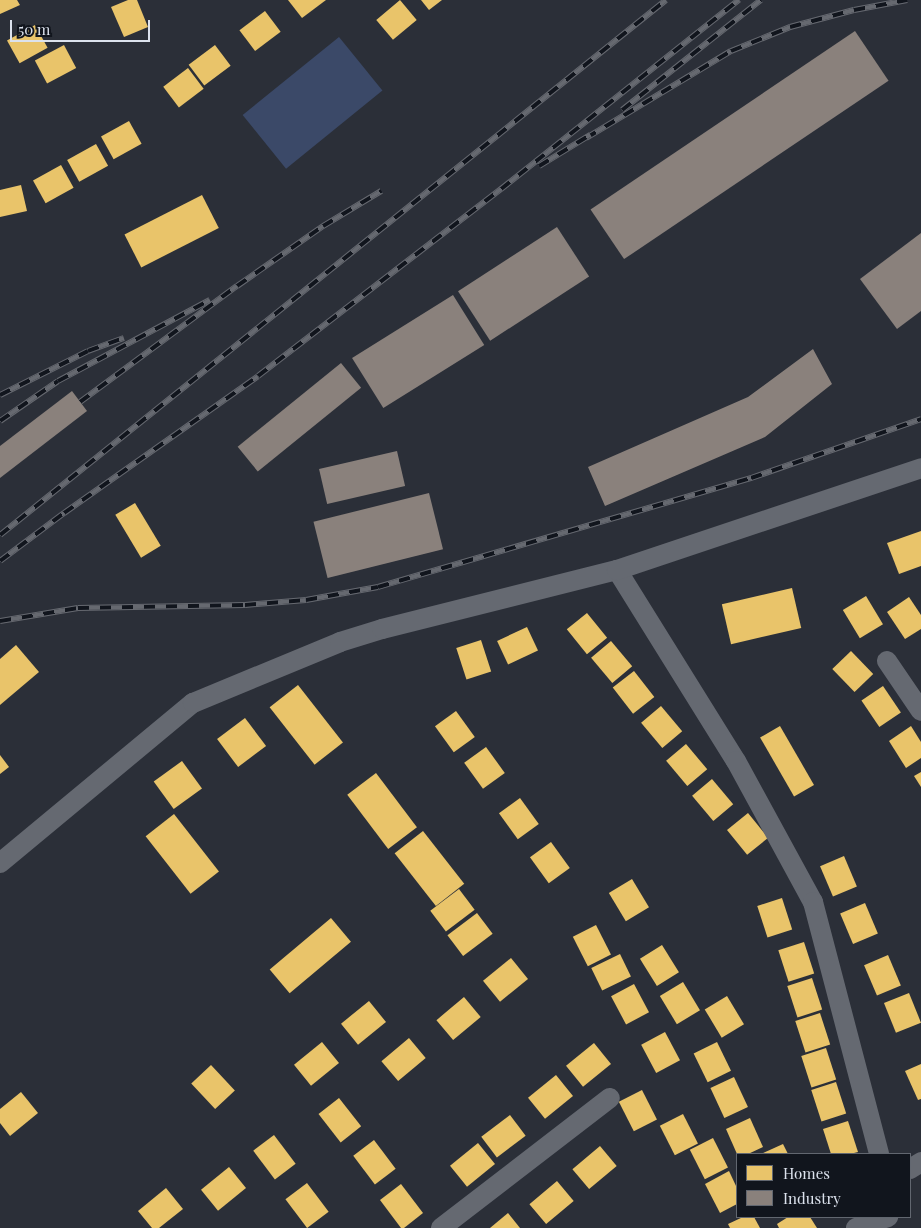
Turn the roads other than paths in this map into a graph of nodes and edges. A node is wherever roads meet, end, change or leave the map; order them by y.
1 (921, 468) edge
2 (617, 570) junction
3 (887, 661) dead end
4 (921, 711) edge
5 (0, 863) edge
6 (610, 1098) dead end
7 (879, 1153) edge
8 (885, 1218) edge
9 (441, 1228) edge
10 (856, 1228) edge

1 - 2 street
2 - 5 street
2 - 7 street
3 - 4 street
6 - 9 street
8 - 10 street

